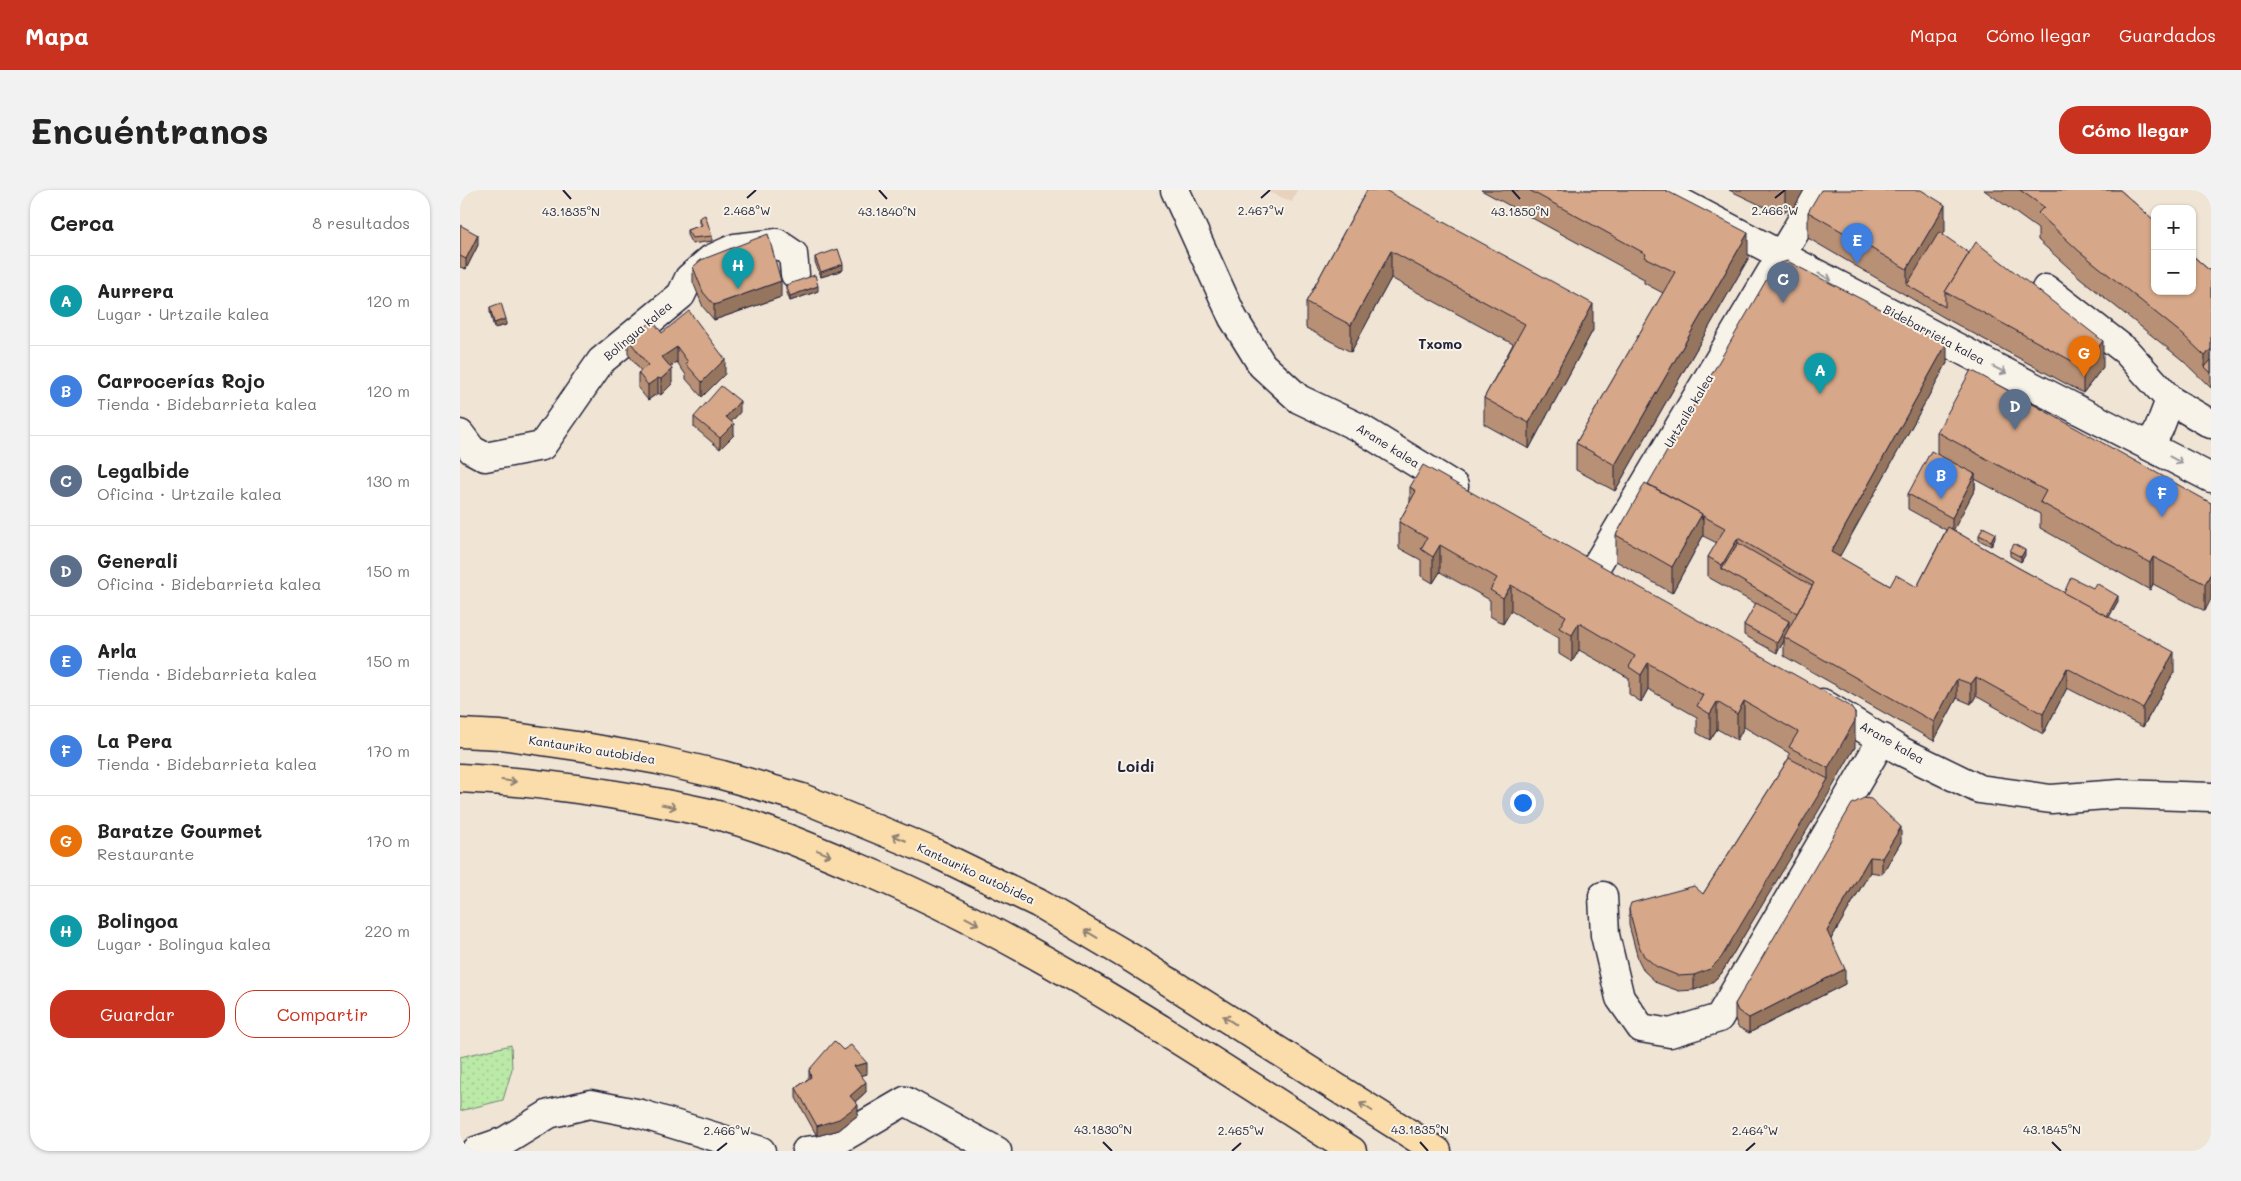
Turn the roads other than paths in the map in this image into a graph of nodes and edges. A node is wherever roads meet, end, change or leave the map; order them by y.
1 (1175, 190) edge
2 (1657, 190) edge
3 (1820, 190) edge
4 (1782, 254) junction
5 (795, 274) dead end
6 (2046, 289) dead end
7 (2170, 400) junction
8 (2211, 424) edge
9 (460, 434) edge
10 (2149, 446) junction
11 (2211, 478) edge
12 (1478, 500) edge
13 (1619, 584) edge
14 (1798, 689) edge
15 (460, 733) edge
16 (1883, 738) junction
17 (460, 778) edge
18 (2211, 797) edge
19 (1603, 896) dead end
20 (476, 1151) edge
21 (760, 1151) edge
22 (806, 1151) edge
23 (997, 1151) edge
24 (1352, 1151) edge
25 (1437, 1151) edge

1 - 12 street, Arane kalea
2 - 4 street, Bidebarrieta kalea
3 - 4 street, Urtzaile kalea
4 -> 10 street, Bidebarrieta kalea
4 - 13 street, Urtzaile kalea
5 - 9 street, Bolingua kalea
6 - 7 street
7 - 8 street
7 - 10 street
10 -> 11 street, Bidebarrieta kalea
14 - 16 street, Arane kalea
25 -> 15 highway, Kantauriko autobidea
16 - 18 street, Arane kalea
16 - 19 street
17 -> 24 highway
20 - 21 street
22 - 23 street

